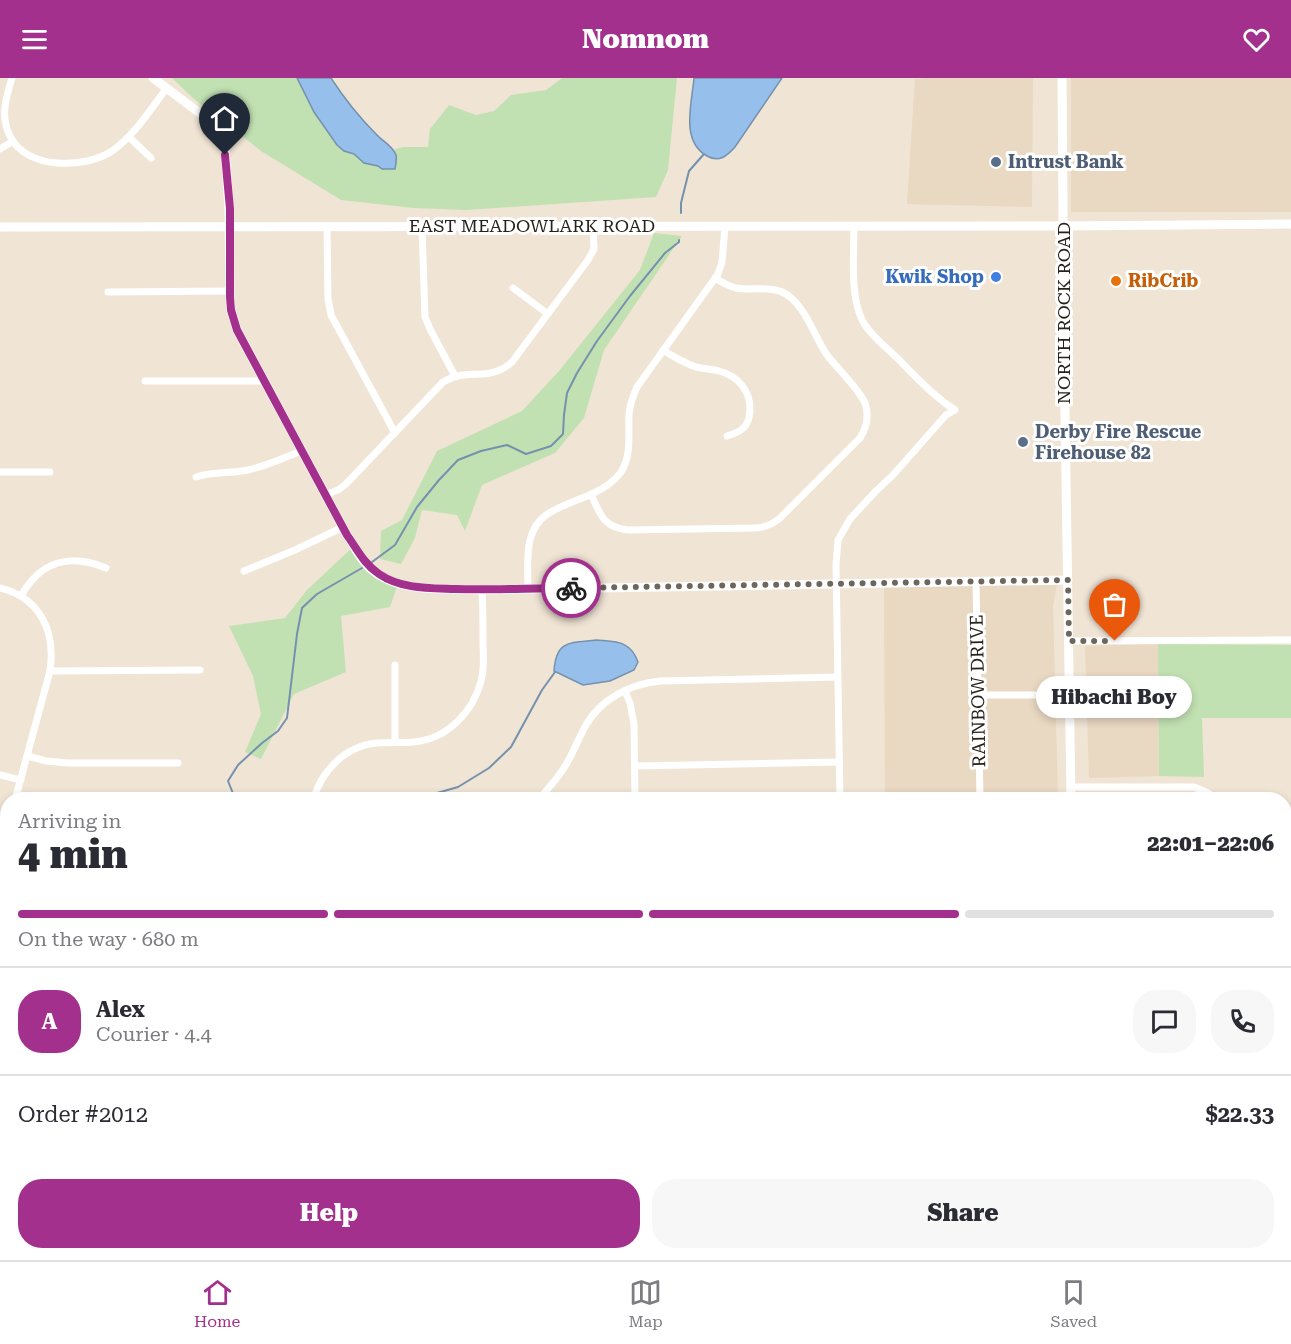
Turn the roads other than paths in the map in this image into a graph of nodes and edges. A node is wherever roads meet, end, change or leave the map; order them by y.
1 (12, 78) edge
2 (153, 78) edge
3 (1062, 78) edge
4 (166, 88) junction
5 (129, 137) junction
6 (13, 141) junction
7 (0, 149) edge
8 (151, 158) dead end
9 (1291, 224) edge
10 (327, 226) junction
11 (422, 226) junction
12 (594, 226) junction
13 (725, 226) junction
14 (854, 226) junction
15 (1063, 226) junction
16 (0, 227) edge
17 (230, 227) junction
18 (715, 278) junction
19 (513, 288) dead end
20 (230, 291) junction
21 (108, 292) dead end
22 (548, 314) junction
23 (663, 350) junction
24 (455, 376) junction
25 (145, 381) dead end
26 (264, 381) junction
27 (395, 433) junction
28 (727, 436) dead end
29 (302, 451) junction
30 (0, 472) edge
31 (50, 472) dead end
32 (196, 477) dead end
33 (591, 494) junction
34 (325, 495) junction
35 (343, 527) junction
36 (106, 568) dead end
37 (244, 571) dead end
38 (1068, 580) junction
39 (976, 582) junction
40 (837, 584) junction
41 (0, 588) edge
42 (528, 588) junction
43 (482, 590) junction
44 (21, 596) junction
45 (1291, 640) edge
46 (1069, 641) junction
47 (395, 665) dead end
48 (50, 670) junction
49 (200, 670) dead end
50 (837, 677) junction
51 (625, 691) junction
52 (1069, 694) junction
53 (978, 695) junction
54 (396, 742) junction
55 (27, 756) junction
56 (839, 762) junction
57 (178, 763) dead end
58 (635, 766) junction
59 (0, 775) edge
60 (21, 780) junction
61 (1071, 787) junction
62 (17, 792) edge
63 (316, 792) edge
64 (545, 792) edge
65 (635, 792) edge
66 (840, 792) edge
67 (980, 792) edge
68 (1071, 792) edge
69 (1206, 792) edge

1 - 6 street
2 - 4 main road
3 - 15 main road, NORTH ROCK ROAD
4 - 5 street
4 - 17 main road
5 - 6 street
5 - 8 street
6 - 7 street
9 - 15 main road, EAST MEADOWLARK ROAD
10 - 11 main road, EAST MEADOWLARK ROAD
10 - 17 main road, EAST MEADOWLARK ROAD
10 - 27 street
11 - 12 main road, EAST MEADOWLARK ROAD
11 - 24 street
12 - 13 main road, EAST MEADOWLARK ROAD
12 - 22 street
13 - 14 main road, EAST MEADOWLARK ROAD
13 - 18 street
14 - 15 main road, EAST MEADOWLARK ROAD
14 - 40 street
15 - 38 main road, NORTH ROCK ROAD
16 - 17 main road, EAST MEADOWLARK ROAD
17 - 20 main road
18 - 23 street
18 - 33 street
19 - 22 street
20 - 21 street
20 - 26 main road
22 - 24 street
23 - 28 street
23 - 33 street
24 - 27 street
25 - 26 street
26 - 29 main road
27 - 34 street
29 - 32 street
29 - 34 main road
30 - 31 street
33 - 42 street
34 - 35 main road
35 - 37 street
35 - 43 main road
36 - 44 street
38 - 39 main road
38 - 46 main road, NORTH ROCK ROAD
39 - 40 main road
39 - 53 street, RAINBOW DRIVE
40 - 42 main road
40 - 50 street
41 - 44 street
42 - 43 main road
43 - 54 street
44 - 48 street
45 - 46 street
46 - 52 main road, NORTH ROCK ROAD
47 - 54 street
48 - 49 street
48 - 55 street
50 - 51 street
50 - 56 street
51 - 58 street
51 - 64 street
52 - 53 street
52 - 61 main road, NORTH ROCK ROAD
53 - 67 street, RAINBOW DRIVE
54 - 63 street
55 - 57 street
55 - 60 street
56 - 58 street
56 - 66 street
58 - 65 street
59 - 60 street
60 - 62 street
61 - 68 main road, NORTH ROCK ROAD
61 - 69 street

